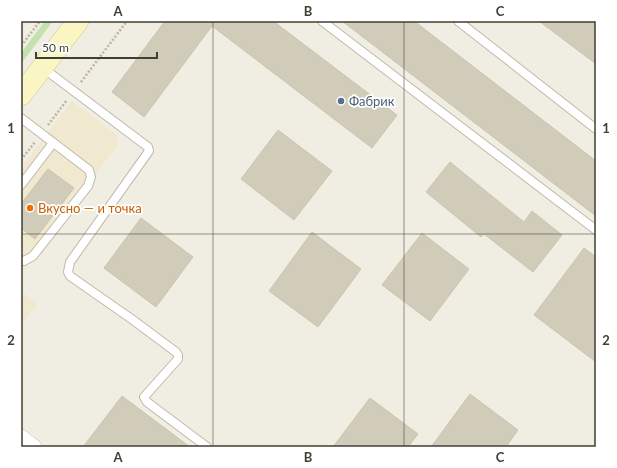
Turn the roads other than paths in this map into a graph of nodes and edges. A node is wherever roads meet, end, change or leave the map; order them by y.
1 (78, 21) edge
2 (322, 21) edge
3 (458, 21) edge
4 (43, 67) junction
5 (21, 95) edge
6 (21, 118) edge
7 (596, 129) edge
8 (53, 143) junction
9 (21, 185) edge
10 (596, 230) edge
11 (21, 260) edge
12 (21, 437) edge
13 (34, 447) edge
14 (207, 447) edge

1 - 4 main road
2 - 10 lane
3 - 7 lane
4 - 5 main road
4 - 14 lane
6 - 8 lane
8 - 9 lane
8 - 11 lane
12 - 13 street

